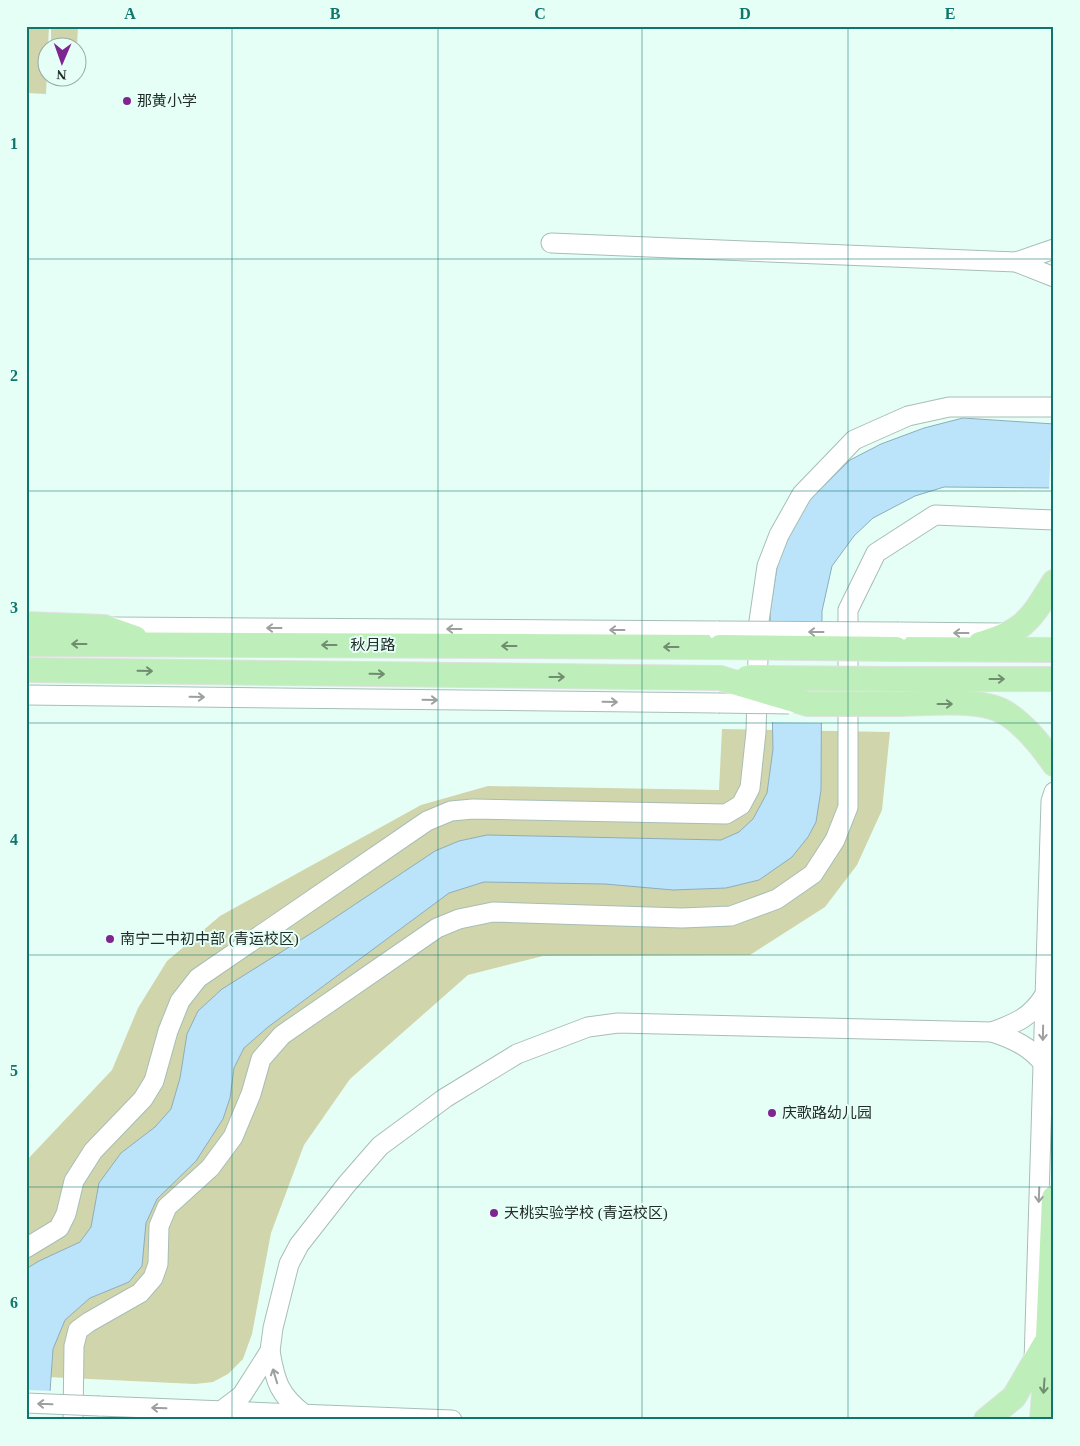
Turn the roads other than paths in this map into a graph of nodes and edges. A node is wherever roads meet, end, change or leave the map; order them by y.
1 (551, 244) dead end
2 (1054, 249) edge
3 (1016, 262) junction
4 (1054, 277) edge
5 (1054, 406) edge
6 (1054, 520) edge
7 (1054, 582) edge
8 (26, 624) edge
9 (104, 627) junction
10 (1009, 633) junction
11 (719, 639) junction
12 (898, 640) junction
13 (26, 644) edge
14 (151, 644) junction
15 (960, 649) junction
16 (1054, 650) edge
17 (26, 670) edge
18 (720, 678) junction
19 (1054, 679) edge
20 (26, 695) edge
21 (808, 704) junction
22 (1054, 764) edge
23 (1054, 792) edge
24 (1044, 996) junction
25 (992, 1032) junction
26 (1043, 1063) junction
27 (1054, 1198) edge
28 (26, 1248) edge
29 (1048, 1338) junction
30 (270, 1351) junction
31 (1034, 1364) junction
32 (26, 1403) edge
33 (222, 1411) junction
34 (304, 1414) junction
35 (195, 1415) edge
36 (73, 1420) edge
37 (452, 1420) edge
38 (986, 1420) edge
39 (1042, 1420) edge

1 - 3 street
2 - 3 street
3 - 4 street
5 - 28 street
6 - 36 street
7 - 10 main road
8 - 9 main road
11 -> 9 street
9 - 14 main road
10 -> 12 street
10 - 15 main road
12 -> 11 main road, 秋月路, bridge
11 -> 14 main road, 秋月路
12 - 15 main road, 秋月路
14 -> 13 main road, 秋月路
15 - 16 main road
17 -> 18 main road, 秋月路
18 -> 19 main road, 秋月路, bridge
18 - 21 main road, bridge
20 -> 21 street, bridge
21 -> 22 main road, bridge
23 - 24 street
24 - 25 street
24 -> 26 street
25 - 26 street
25 - 30 street
26 -> 31 street
27 - 29 main road
29 - 31 main road
29 -> 39 main road
30 - 33 street
34 -> 30 street
31 - 38 main road
35 -> 32 street, bridge
33 - 34 street
33 - 35 street
34 - 37 street

